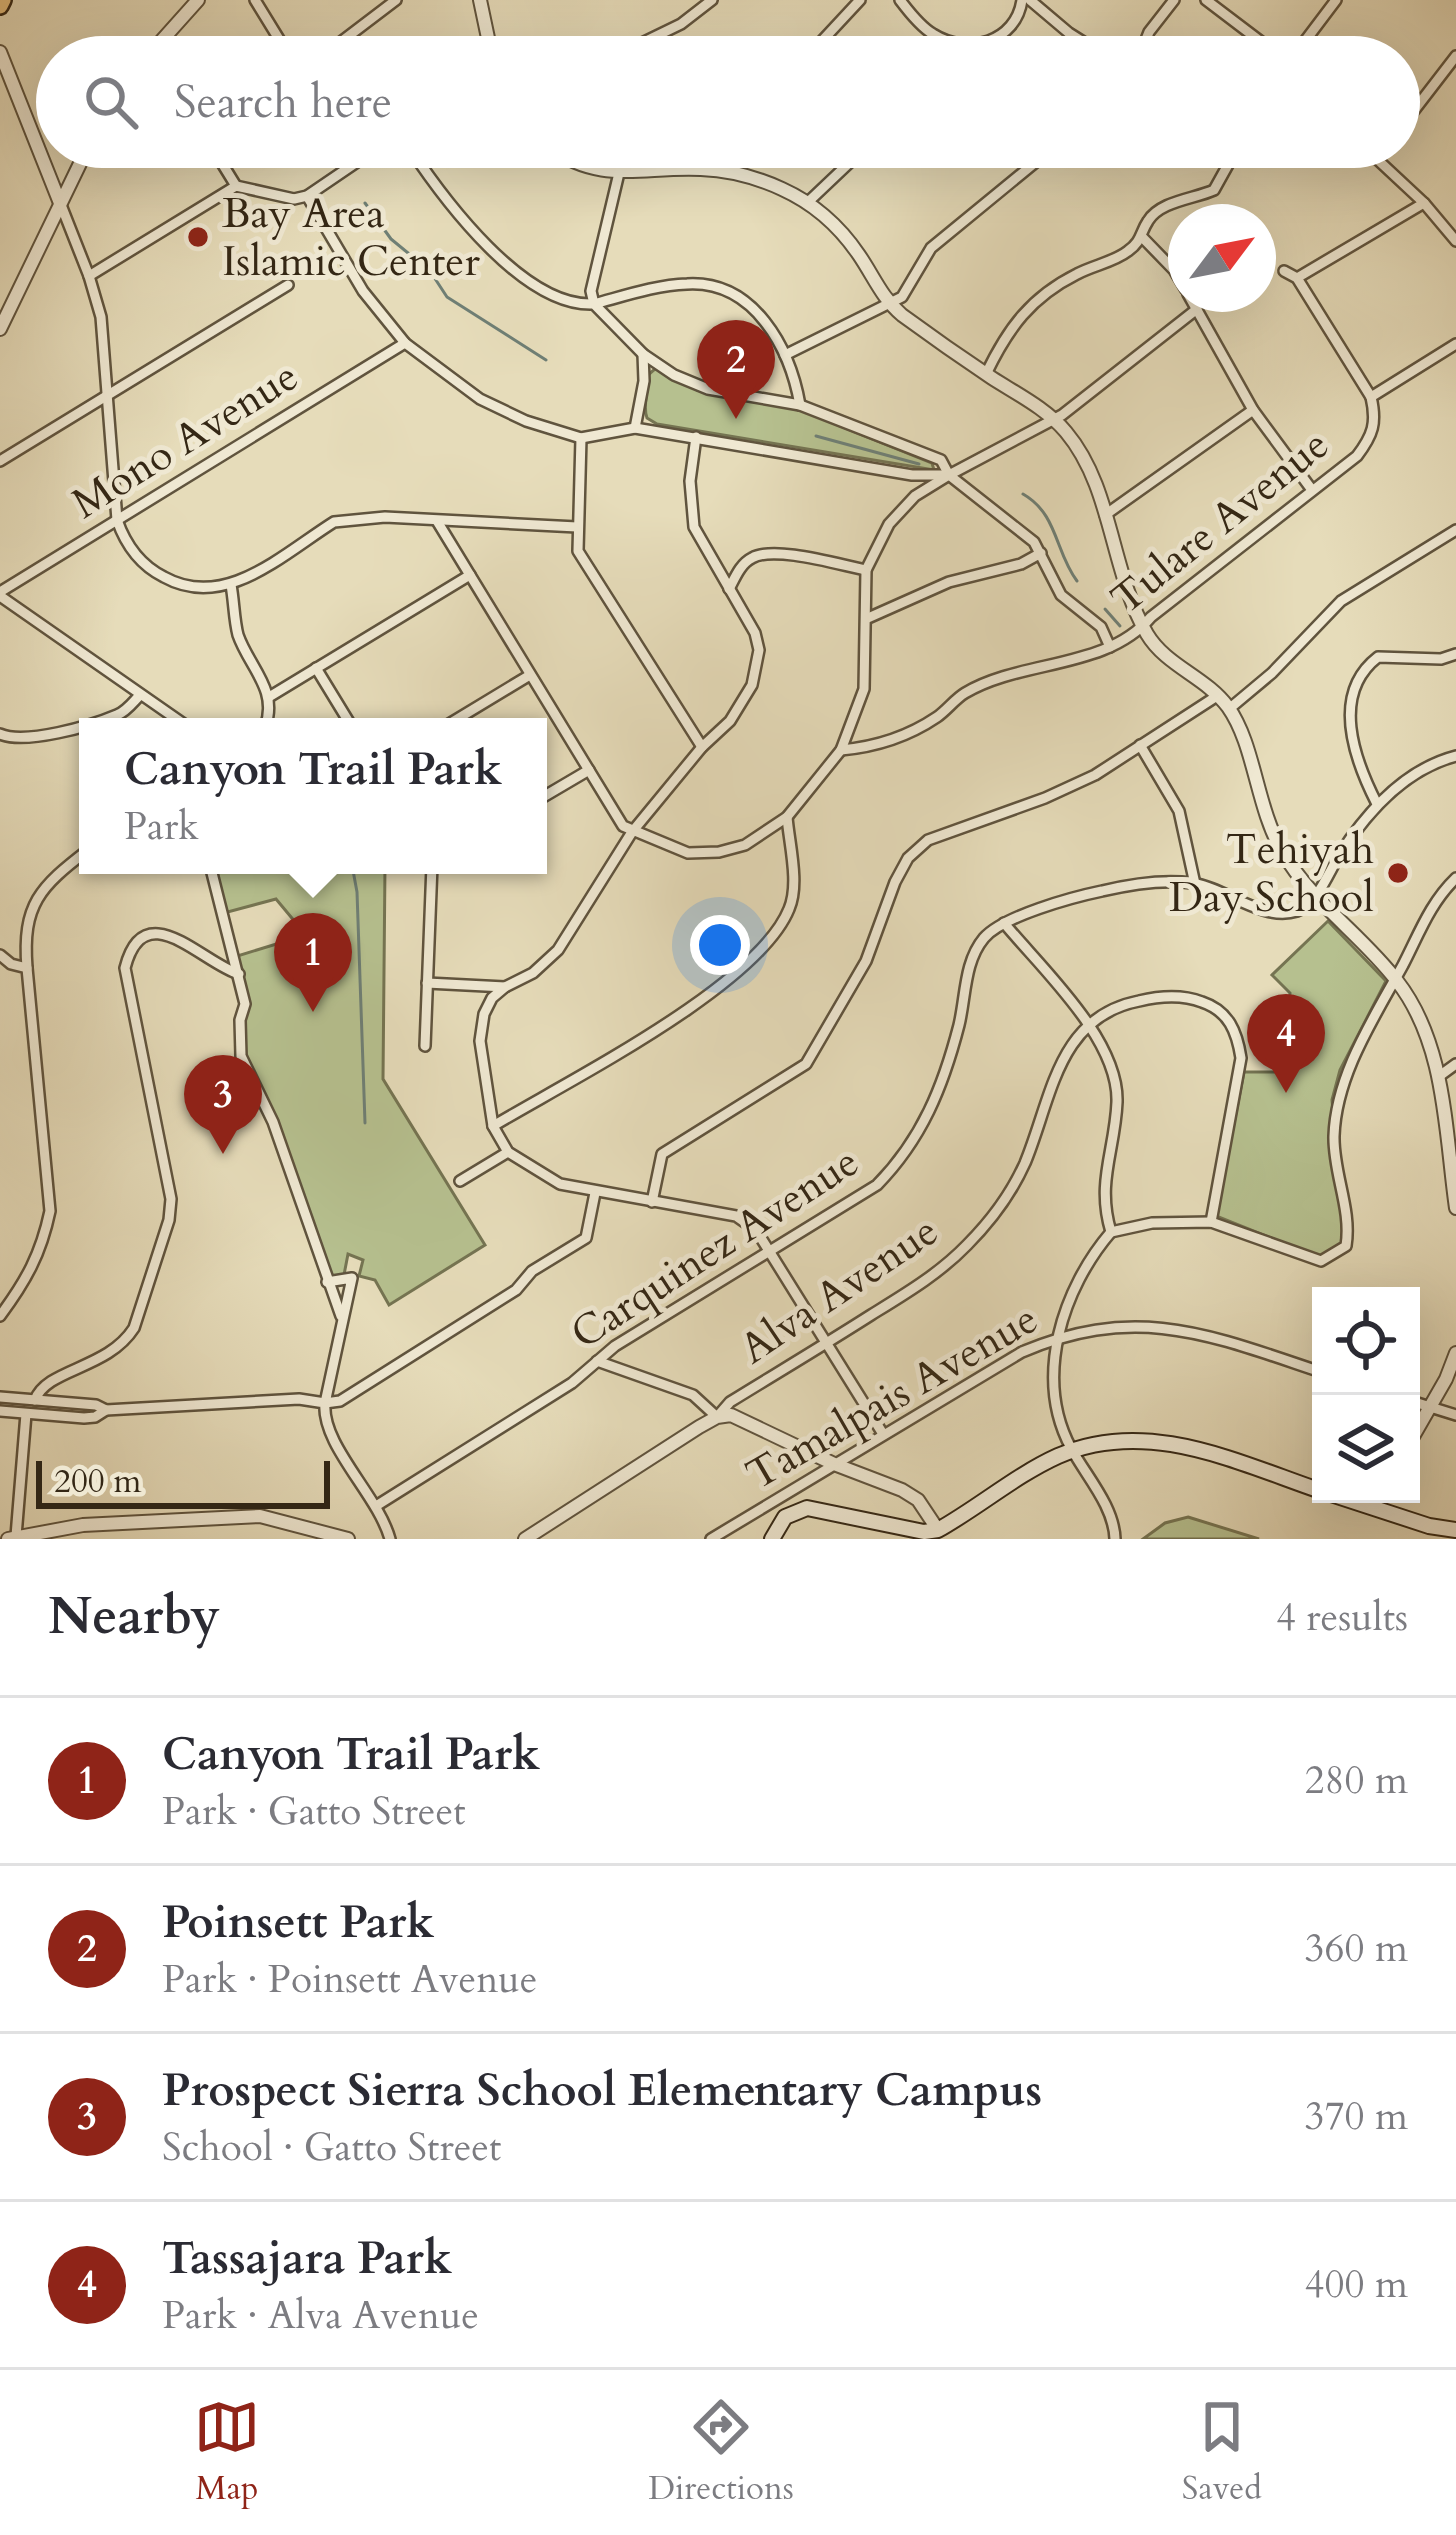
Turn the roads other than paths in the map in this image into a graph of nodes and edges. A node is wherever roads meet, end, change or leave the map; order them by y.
1 (198, 0) edge
2 (255, 0) edge
3 (396, 0) edge
4 (480, 0) edge
5 (712, 0) edge
6 (860, 0) edge
7 (900, 0) edge
8 (1026, 0) edge
9 (1174, 0) edge
10 (1206, 0) edge
11 (1336, 0) edge
12 (168, 36) edge
13 (277, 36) edge
14 (349, 36) edge
15 (488, 36) edge
16 (656, 36) edge
17 (827, 36) edge
18 (936, 36) edge
19 (1003, 36) edge
20 (1074, 36) edge
21 (1147, 36) edge
22 (1253, 36) edge
23 (1309, 36) edge
24 (0, 52) edge
25 (1456, 56) edge
26 (1420, 103) edge
27 (36, 142) edge
28 (46, 168) edge
29 (78, 168) edge
30 (225, 168) edge
31 (347, 168) edge
32 (424, 168) edge
33 (589, 168) edge
34 (844, 168) edge
35 (1027, 168) edge
36 (1226, 168) edge
37 (1388, 168) edge
38 (669, 169) joint
39 (619, 173) junction
40 (236, 186) junction
41 (307, 196) junction
42 (807, 203) junction
43 (1424, 203) junction
44 (61, 205) junction
45 (1143, 238) junction
46 (1456, 242) edge
47 (1168, 264) edge
48 (1284, 271) dead end
49 (89, 276) junction
50 (1297, 278) junction
51 (289, 285) dead end
52 (594, 304) junction
53 (889, 304) junction
54 (1193, 312) edge
55 (1199, 312) edge
56 (0, 329) edge
57 (404, 344) junction
58 (1456, 344) edge
59 (643, 353) junction
60 (785, 355) junction
61 (986, 374) junction
62 (105, 397) junction
63 (1371, 397) junction
64 (800, 405) junction
65 (1253, 410) junction
66 (1054, 420) junction
67 (635, 428) junction
68 (696, 437) junction
69 (581, 438) junction
70 (0, 461) edge
71 (949, 475) junction
72 (1312, 490) junction
73 (1105, 515) junction
74 (117, 520) junction
75 (437, 521) junction
76 (577, 527) junction
77 (1456, 530) edge
78 (1041, 553) junction
79 (866, 570) junction
80 (470, 575) junction
81 (231, 585) junction
82 (729, 589) junction
83 (0, 594) edge
84 (868, 618) junction
85 (1143, 626) junction
86 (1110, 647) junction
87 (1456, 654) edge
88 (316, 668) junction
89 (530, 675) junction
90 (140, 695) junction
91 (1217, 696) junction
92 (269, 698) junction
93 (1229, 709) junction
94 (105, 718) edge
95 (174, 718) edge
96 (268, 718) edge
97 (347, 718) edge
98 (459, 718) edge
99 (79, 725) edge
100 (0, 734) edge
101 (1140, 745) junction
102 (702, 747) junction
103 (841, 750) junction
104 (1456, 756) edge
105 (589, 770) junction
106 (547, 795) edge
107 (1377, 804) junction
108 (787, 817) junction
109 (632, 832) junction
110 (79, 857) edge
111 (212, 874) edge
112 (432, 874) edge
113 (1456, 878) edge
114 (1196, 884) junction
115 (1315, 895) junction
116 (1004, 923) junction
117 (0, 955) edge
118 (27, 968) junction
119 (238, 974) junction
120 (1395, 978) junction
121 (428, 982) junction
122 (505, 986) junction
123 (1087, 1022) junction
124 (425, 1046) dead end
125 (1456, 1064) edge
126 (1438, 1077) junction
127 (493, 1126) junction
128 (508, 1152) junction
129 (460, 1181) dead end
130 (595, 1193) junction
131 (652, 1202) junction
132 (1456, 1208) edge
133 (1211, 1222) junction
134 (1111, 1232) junction
135 (770, 1251) junction
136 (327, 1282) junction
137 (0, 1316) edge
138 (341, 1316) junction
139 (1059, 1336) junction
140 (826, 1343) junction
141 (1456, 1353) edge
142 (597, 1361) junction
143 (1312, 1369) edge
144 (0, 1397) edge
145 (34, 1400) junction
146 (326, 1403) junction
147 (1420, 1404) edge
148 (1430, 1408) junction
149 (106, 1410) junction
150 (0, 1411) edge
151 (26, 1414) junction
152 (1456, 1414) edge
153 (717, 1417) junction
154 (1420, 1425) edge
155 (884, 1434) junction
156 (1073, 1451) junction
157 (833, 1464) junction
158 (1312, 1487) edge
159 (1381, 1503) edge
160 (376, 1506) junction
161 (82, 1525) junction
162 (1456, 1530) edge
163 (940, 1534) edge
164 (12, 1538) edge
165 (88, 1539) edge
166 (348, 1539) edge
167 (390, 1539) edge
168 (525, 1539) edge
169 (711, 1539) edge
170 (772, 1539) edge
171 (1115, 1539) edge

1 - 12 street
2 - 13 street
3 - 14 street
4 - 15 street
5 - 16 street
6 - 17 street
7 - 18 street
8 - 19 street
8 - 20 street
9 - 21 street
10 - 22 street
11 - 23 street
24 - 27 street
25 - 26 street
28 - 44 street
29 - 44 street
30 - 40 street
31 - 41 street
32 - 52 street
33 - 39 street
34 - 42 street
35 - 53 street
36 - 45 street
37 - 43 street
38 - 39 street
38 - 42 street
39 - 52 street
40 - 41 street
40 - 49 street
41 - 57 street
42 - 53 street
43 - 46 street
43 - 50 street
44 - 49 street
44 - 56 street
45 - 47 street
45 - 61 street
48 - 50 street
49 - 62 street
50 - 63 street
51 - 62 street
52 - 59 street
52 - 60 street
53 - 60 street
53 - 61 street
54 - 66 street
55 - 65 street
57 - 69 street
57 - 74 street, Mono Avenue
58 - 63 street
59 - 64 street
59 - 67 street
60 - 64 street
61 - 66 street
62 - 70 street
62 - 74 street
63 - 72 street, Tulare Avenue
64 - 71 street
65 - 72 street
65 - 73 street
66 - 71 street
66 - 73 street
67 - 68 street
67 - 69 street
68 - 71 street
68 - 82 street
69 - 76 street
71 - 78 street
71 - 79 street
72 - 85 street, Tulare Avenue
73 - 85 street
74 - 81 street
74 - 83 street, Mono Avenue
75 - 76 street
75 - 80 street
75 - 81 street
76 - 102 street
77 - 93 street
78 - 84 street
78 - 86 street
79 - 82 street
79 - 84 street
80 - 88 street
80 - 89 street
81 - 92 street
82 - 102 street
83 - 90 street
84 - 103 street
85 - 86 street, Tulare Avenue
85 - 91 street
86 - 103 street, Tulare Avenue
87 - 107 street
88 - 92 street
88 - 97 street
89 - 98 street
89 - 105 street
90 - 94 street
90 - 95 street
91 - 93 street
91 - 101 street
92 - 96 street
93 - 115 street
99 - 100 street
101 - 114 street
101 - 131 street
102 - 109 street
103 - 108 street
104 - 107 street
105 - 106 street
105 - 109 street
107 - 115 street
108 - 109 street
108 - 127 street
109 - 122 street
110 - 118 street
111 - 119 street
112 - 121 street
113 - 120 street
114 - 115 street
114 - 116 street
115 - 120 street
116 - 123 street
116 - 135 street, Carquinez Avenue
117 - 118 street
118 - 137 street
119 - 136 street
119 - 145 street
120 - 126 street
120 - 133 street
121 - 122 street
121 - 124 street
122 - 127 street
123 - 133 street
123 - 134 street
123 - 140 street, Alva Avenue
125 - 126 street
126 - 132 street
127 - 128 street
128 - 129 street
128 - 130 street
130 - 131 street
130 - 146 street
131 - 135 street
133 - 134 street
134 - 139 street
135 - 140 street
135 - 142 street, Carquinez Avenue
136 - 138 street
136 - 138 street
138 - 146 street
139 - 143 street, Tamalpais Avenue
139 - 155 street, Tamalpais Avenue
139 - 156 street
140 - 153 street, Alva Avenue
140 - 155 street
141 - 148 street
142 - 153 street
142 - 160 street, Carquinez Avenue
144 - 145 street
145 - 149 street
146 - 149 street
146 - 160 street
147 - 148 street
148 - 152 street
148 - 154 street
149 - 151 street
150 - 151 street
151 - 164 street
153 - 157 street
153 - 168 street
155 - 157 street, Tamalpais Avenue
156 - 158 main road
156 - 163 main road
156 - 171 street
157 - 163 street
157 - 169 street, Tamalpais Avenue
159 - 162 main road
160 - 167 street
161 - 164 street
161 - 165 street
161 - 166 street
163 - 170 main road

